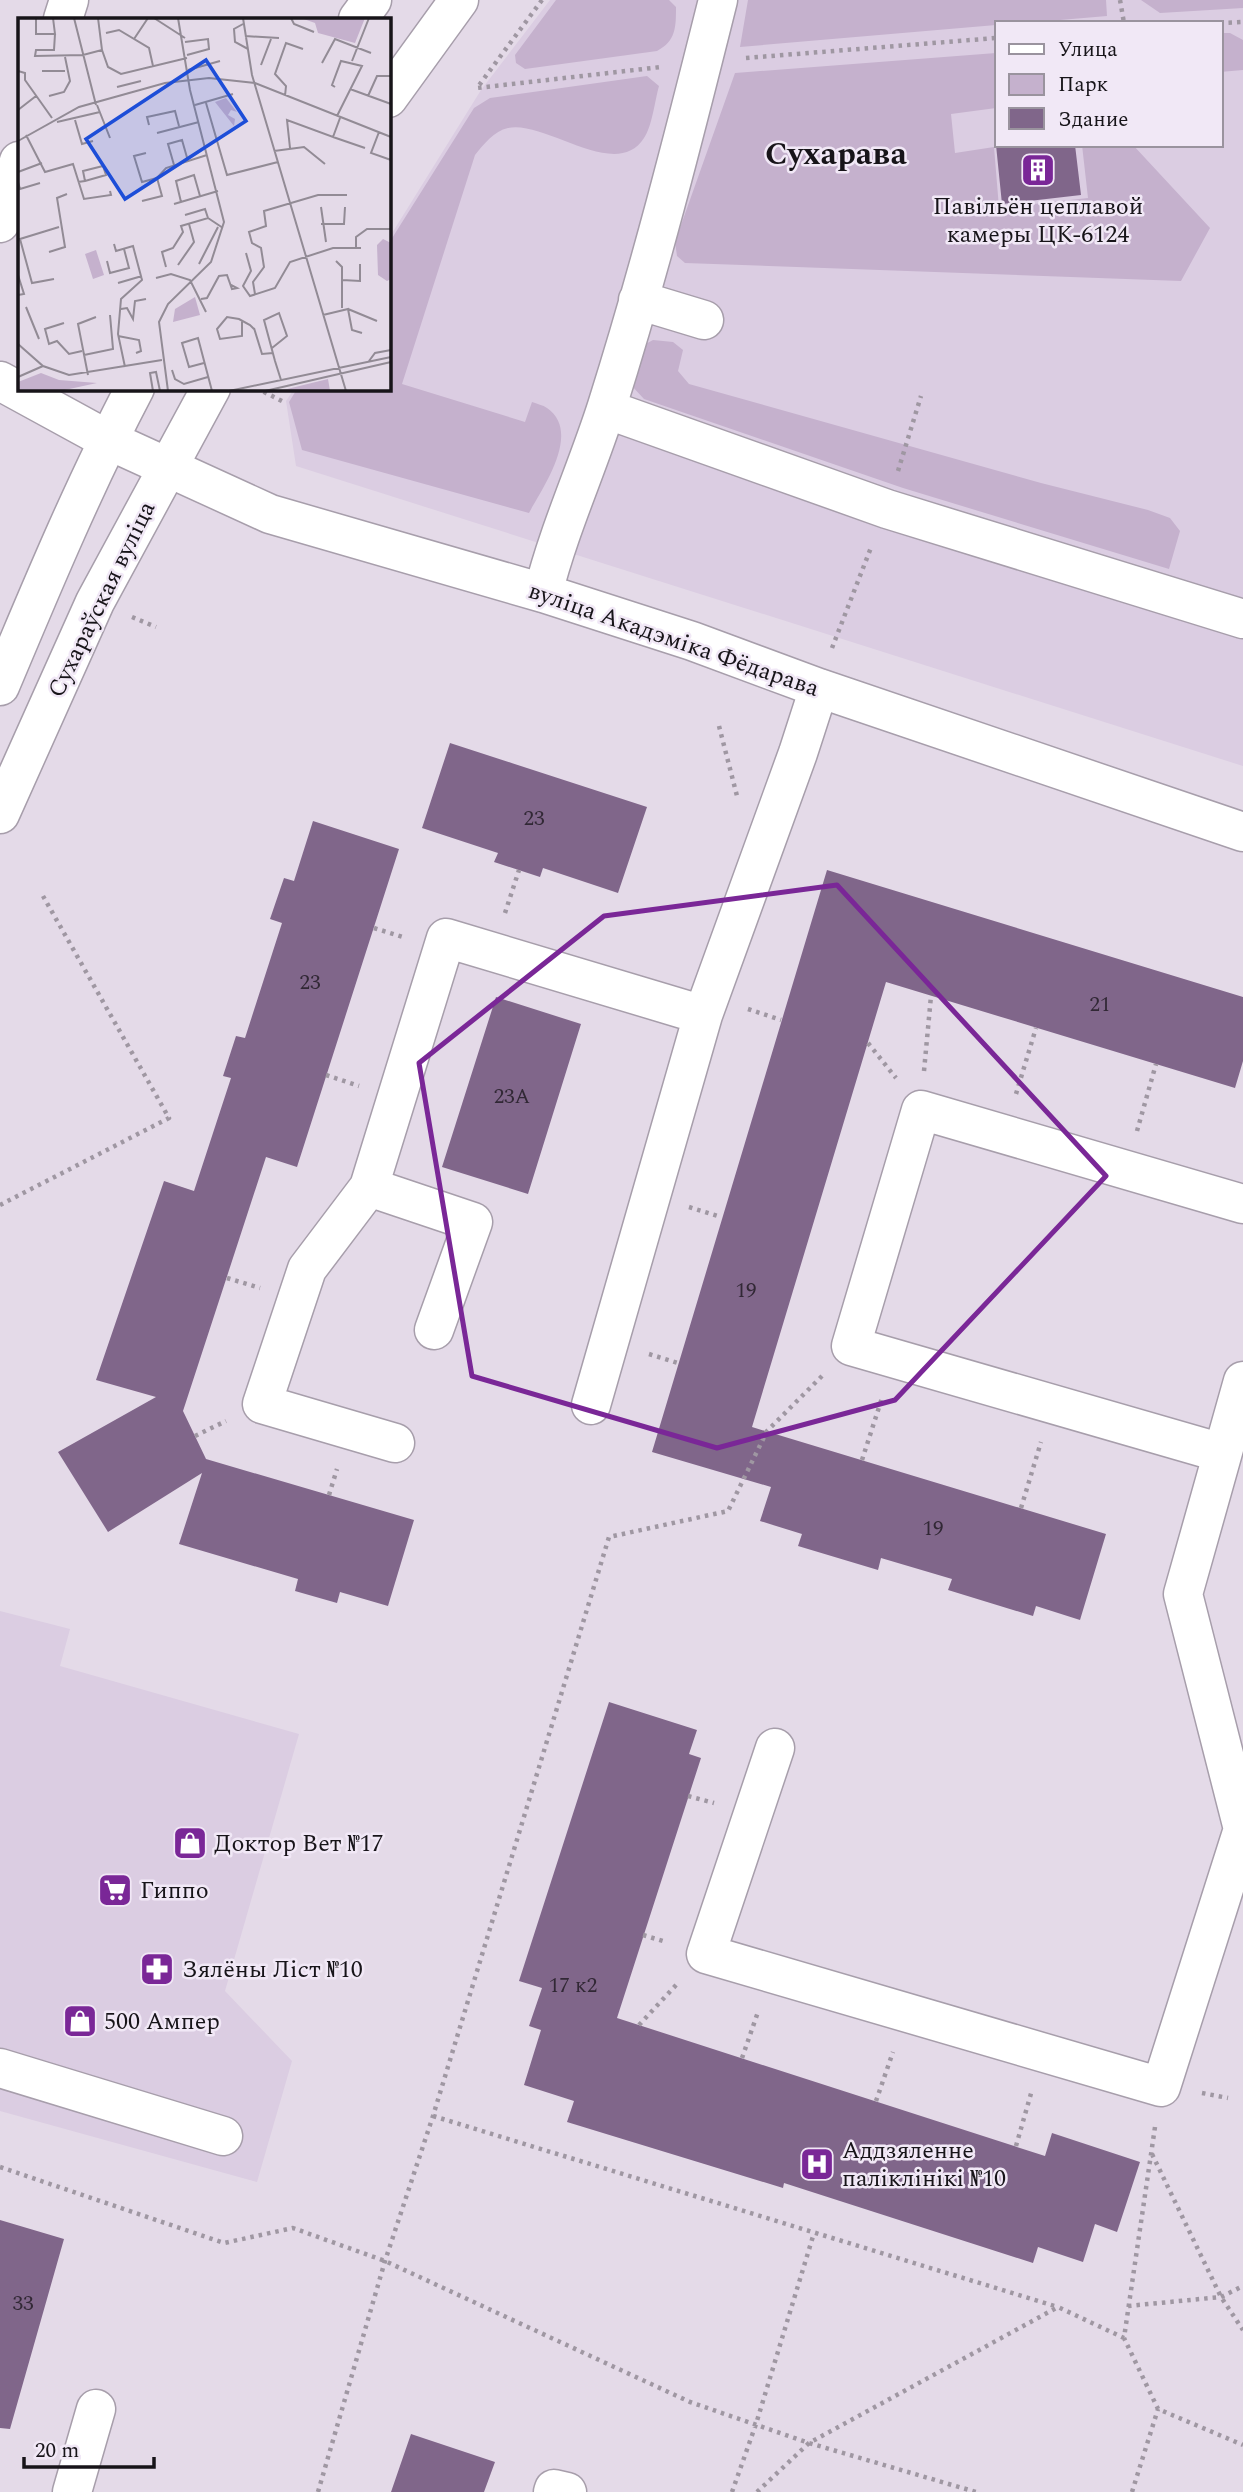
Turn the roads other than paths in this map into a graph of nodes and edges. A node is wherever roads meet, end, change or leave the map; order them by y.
1 (69, 0) edge
2 (372, 0) edge
3 (459, 0) edge
4 (718, 0) edge
5 (63, 18) edge
6 (359, 18) edge
7 (390, 95) edge
8 (18, 164) edge
9 (0, 223) edge
10 (638, 300) junction
11 (704, 320) dead end
12 (0, 381) edge
13 (134, 390) edge
14 (210, 390) edge
15 (606, 409) junction
16 (108, 440) junction
17 (166, 467) junction
18 (543, 593) junction
19 (1243, 619) edge
20 (0, 686) edge
21 (819, 688) junction
22 (0, 814) edge
23 (1243, 832) edge
24 (703, 1015) junction
25 (369, 1187) junction
26 (1243, 1204) edge
27 (434, 1330) dead end
28 (1243, 1381) edge
29 (591, 1405) dead end
30 (395, 1443) dead end
31 (1222, 1453) junction
32 (775, 1748) dead end
33 (1243, 1830) edge
34 (0, 2068) edge
35 (223, 2136) dead end
36 (96, 2409) dead end
37 (72, 2492) edge
38 (553, 2492) edge
39 (567, 2492) edge

1 - 5 street
2 - 6 street
3 - 7 street
4 - 10 street
8 - 9 street
10 - 11 street
10 - 15 street
12 - 16 street, вуліца Акадэміка Фёдарава
13 - 16 street
14 - 17 street, Сухараўская вуліца
15 - 18 street
15 - 19 street
16 - 17 street, вуліца Акадэміка Фёдарава
16 - 20 street
17 - 18 street, вуліца Акадэміка Фёдарава
17 - 22 street, Сухараўская вуліца
18 - 21 street, вуліца Акадэміка Фёдарава
21 - 23 street, вуліца Акадэміка Фёдарава
21 - 24 street
24 - 25 street
24 - 29 street
25 - 27 street
25 - 30 street
26 - 31 street
28 - 31 street
31 - 33 street
32 - 33 street
34 - 35 street
36 - 37 street
38 - 39 street

